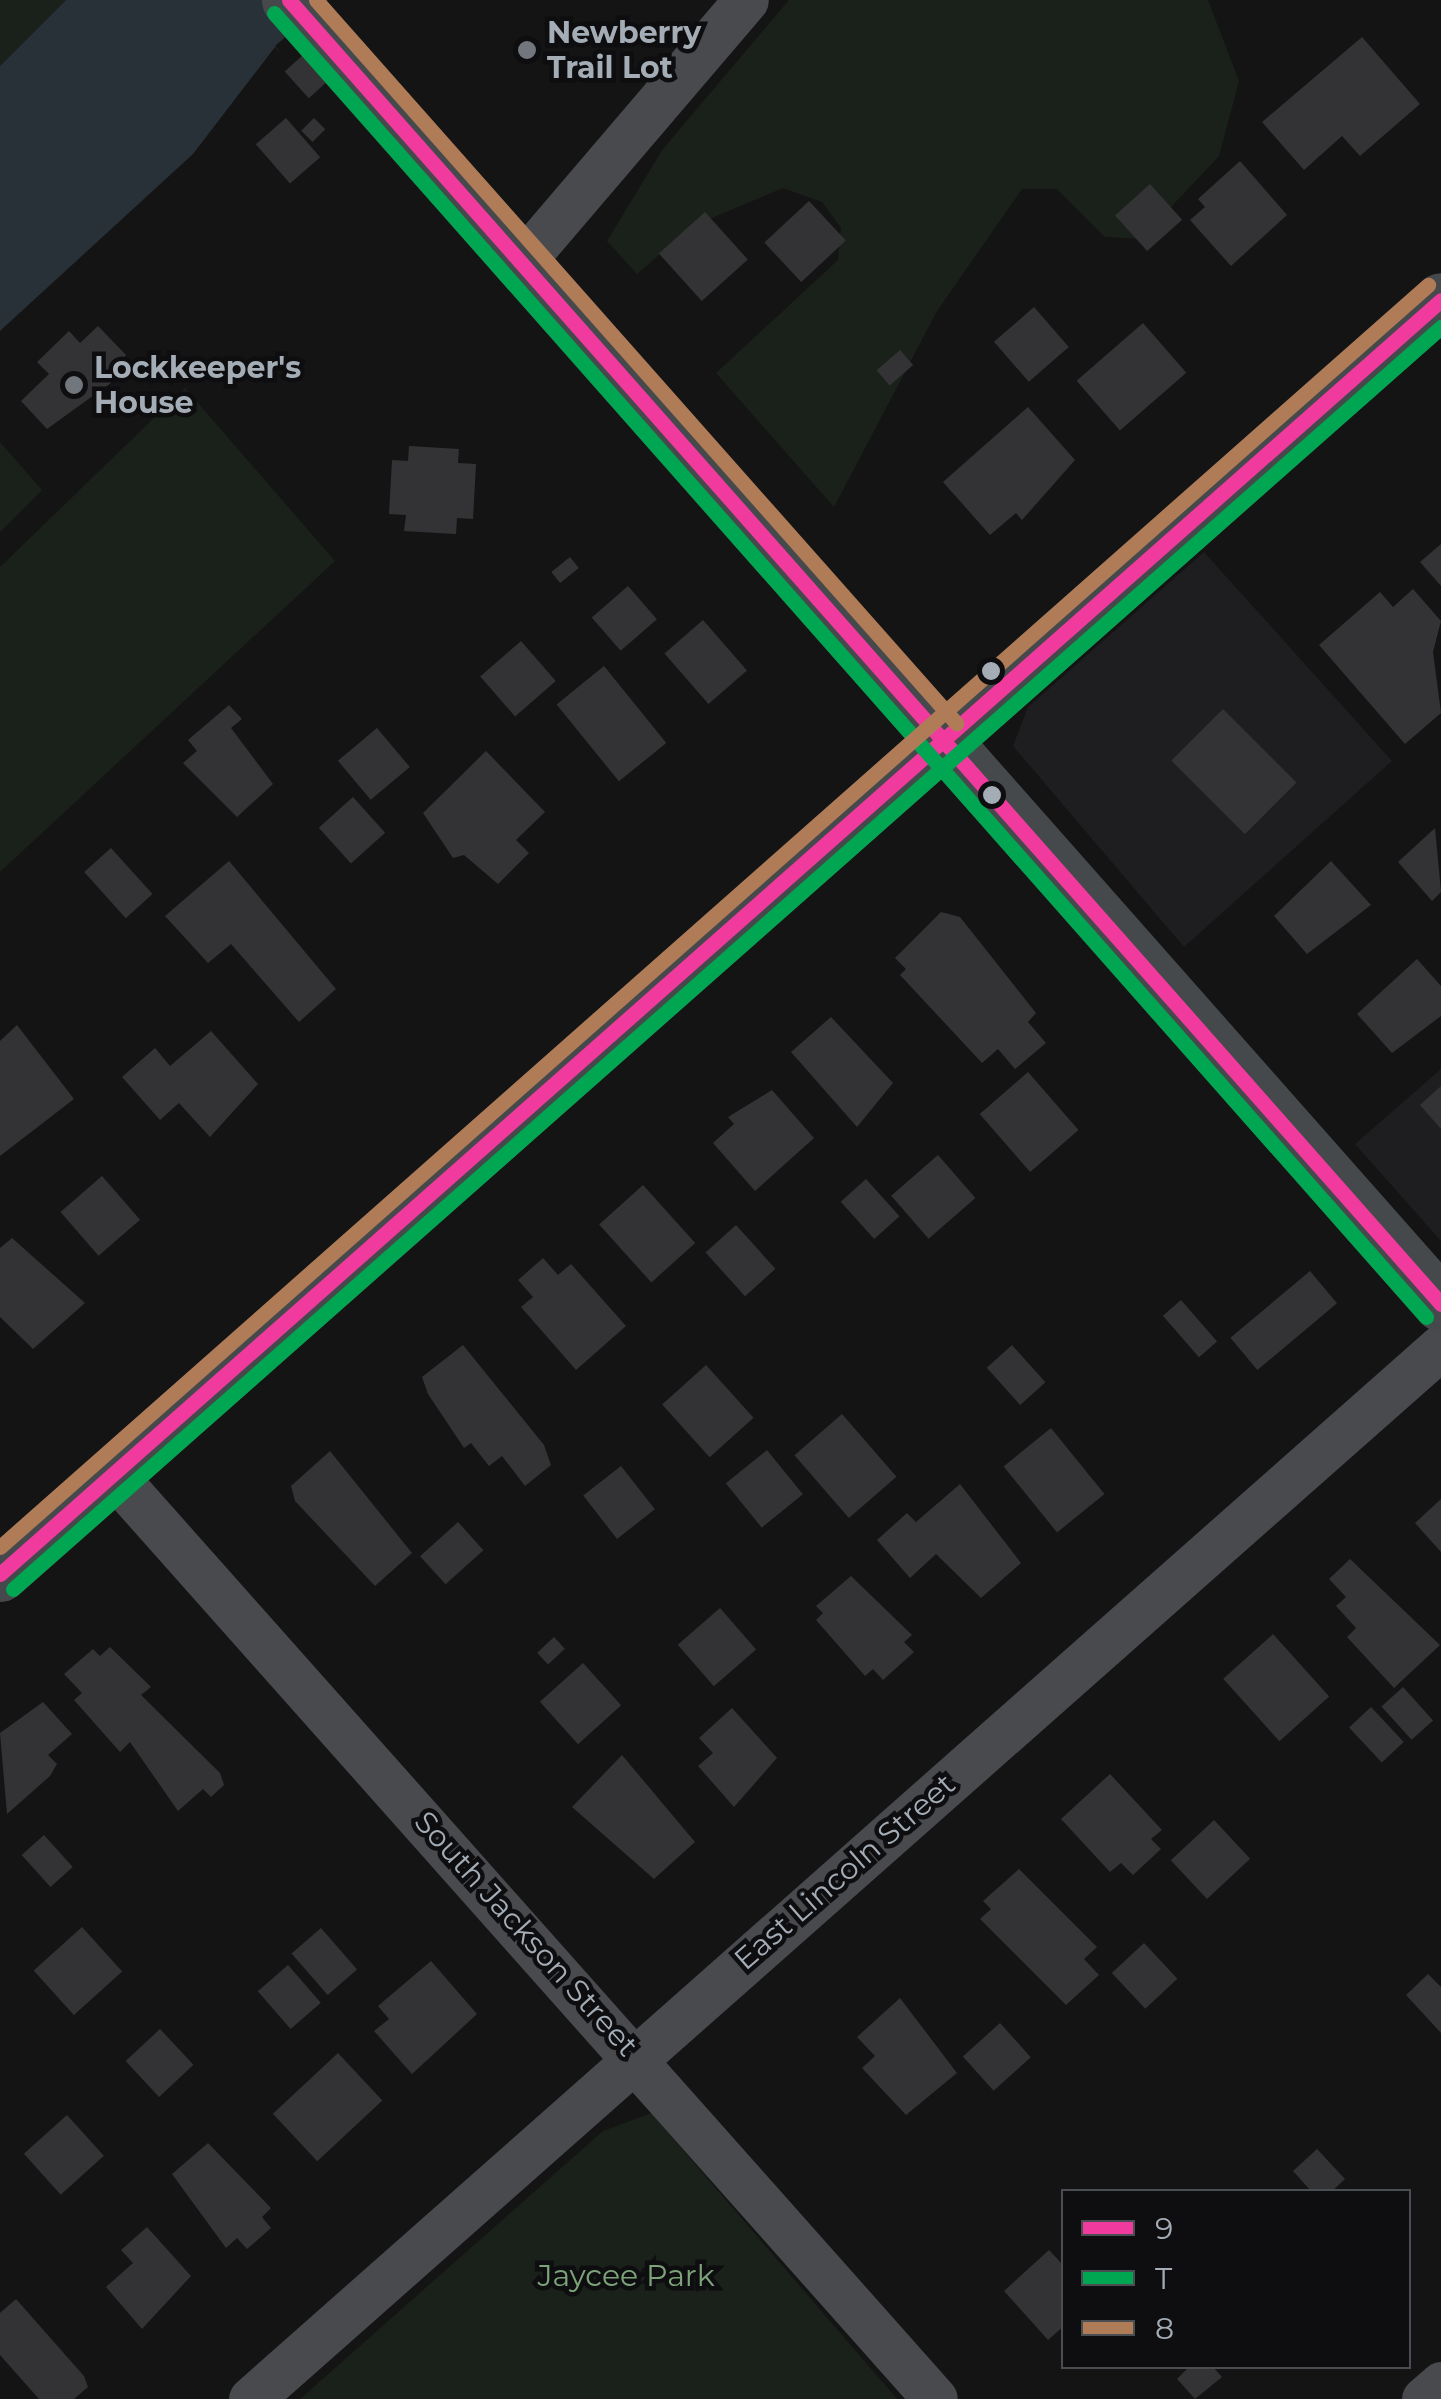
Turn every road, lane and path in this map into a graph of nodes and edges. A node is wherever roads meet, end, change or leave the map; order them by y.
1 (746, 0) edge
2 (302, 14) edge
3 (523, 261) junction
4 (1441, 300) edge
5 (942, 736) junction
6 (1441, 1304) edge
7 (1441, 1347) edge
8 (112, 1474) junction
9 (0, 1574) edge
10 (636, 2057) junction
11 (1441, 2384) edge
12 (250, 2399) edge
13 (934, 2399) edge
14 (1424, 2399) edge

1 - 3 street
2 - 3 street
3 - 5 street
4 - 5 street
5 - 6 street
5 - 8 street
7 - 10 street, East Lincoln Street
8 - 9 street
8 - 10 street, South Jackson Street
10 - 12 street, East Lincoln Street
10 - 13 street, South Jackson Street
11 - 14 street

